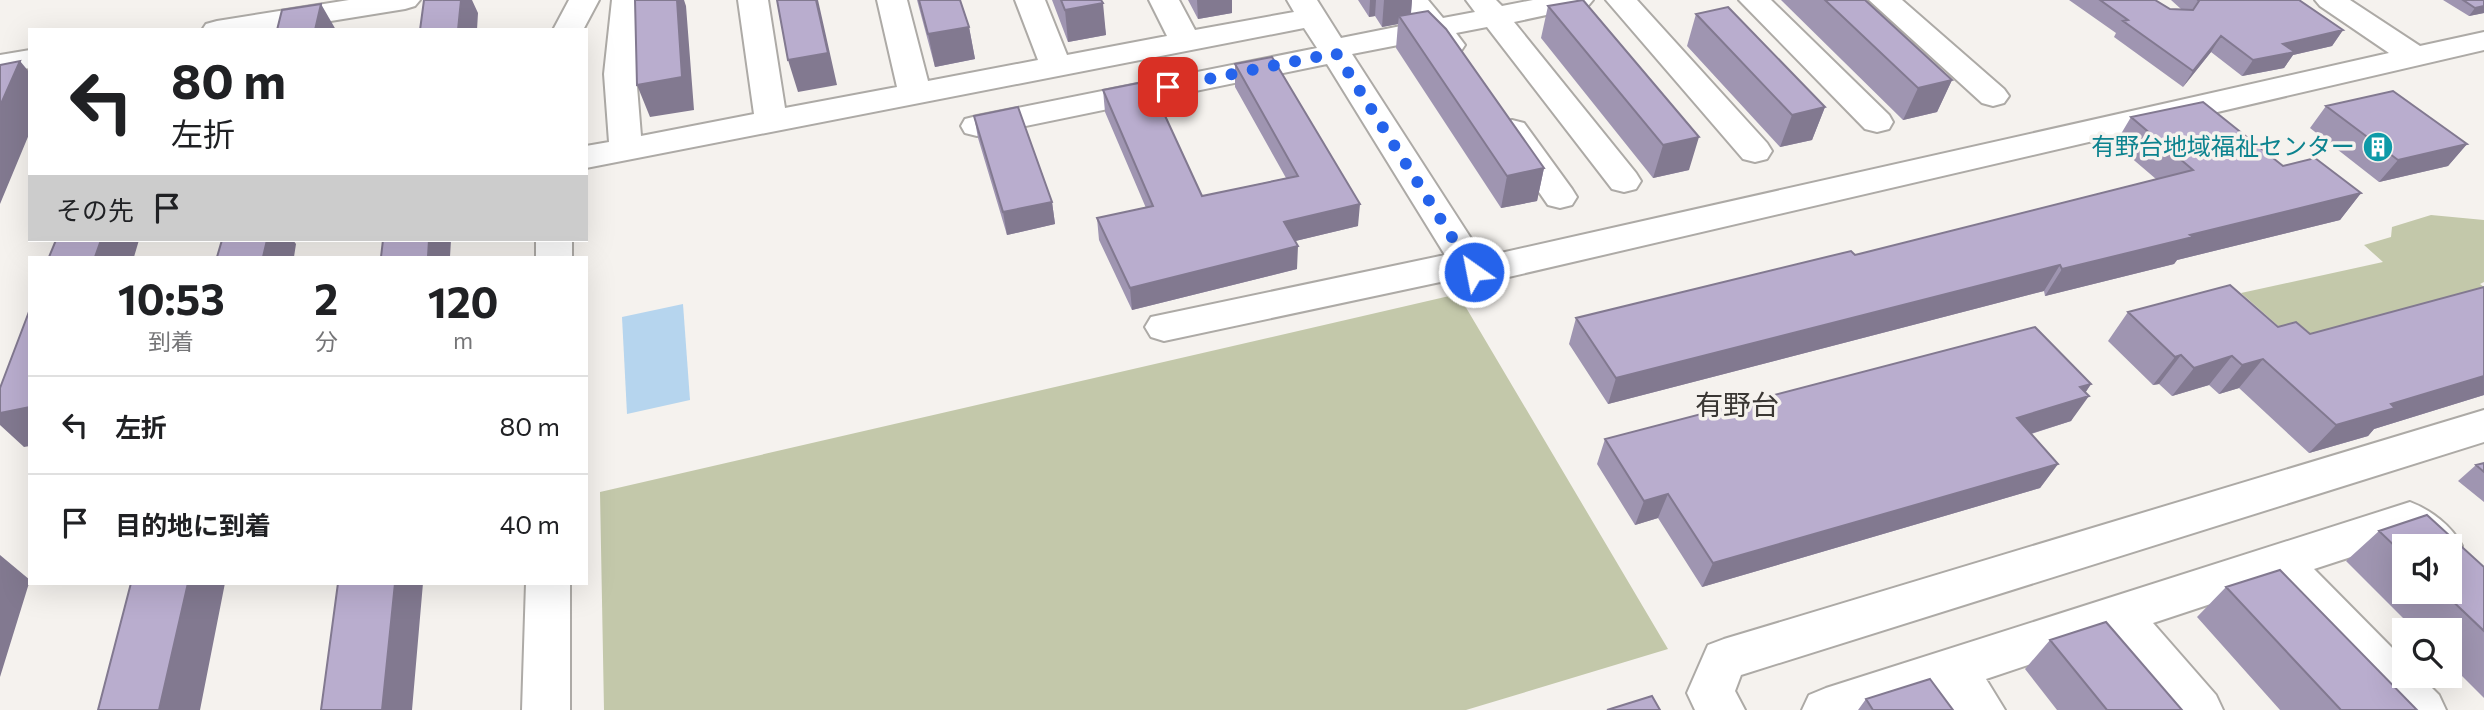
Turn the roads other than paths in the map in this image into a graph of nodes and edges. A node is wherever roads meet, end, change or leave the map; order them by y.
1 (405, 0) edge
2 (584, 0) edge
3 (627, 0) edge
4 (753, 0) edge
5 (892, 0) edge
6 (1030, 0) edge
7 (1164, 0) edge
8 (1412, 0) edge
9 (1578, 0) edge
10 (1621, 0) edge
11 (1754, 0) edge
12 (1884, 0) edge
13 (2330, 0) edge
14 (1488, 8) edge
15 (1308, 9) edge
16 (1437, 27) junction
17 (230, 28) edge
18 (569, 28) edge
19 (1186, 41) junction
20 (2484, 41) edge
21 (1335, 51) junction
22 (2416, 57) junction
23 (1056, 67) junction
24 (1470, 73) edge
25 (915, 94) junction
26 (1993, 96) dead end
27 (1494, 106) edge
28 (771, 121) junction
29 (1877, 122) dead end
30 (977, 126) edge
31 (626, 149) junction
32 (1755, 151) dead end
33 (588, 157) edge
34 (1624, 181) dead end
35 (1560, 197) dead end
36 (1468, 263) junction
37 (1164, 327) dead end
38 (2484, 426) edge
39 (2426, 534) edge
40 (2280, 564) junction
41 (548, 585) edge
42 (2118, 615) junction
43 (1950, 668) junction
44 (546, 710) edge
45 (1721, 710) edge
46 (1826, 710) edge
47 (1981, 710) edge
48 (2199, 710) edge
49 (2422, 710) edge

1 - 17 street
2 - 18 street
3 - 31 street
4 - 28 street
5 - 25 street
6 - 23 street
7 - 19 street
8 - 16 street
9 - 14 street
10 - 32 street
11 - 29 street
12 - 26 street
13 - 22 street
14 - 16 street
14 - 34 street
15 - 19 street
15 - 21 street
16 - 21 street
16 - 24 street
19 - 23 street
20 - 22 street
21 - 30 street
21 - 36 street
22 - 36 street
23 - 25 street
25 - 28 street
27 - 35 street
28 - 31 street
31 - 33 street
36 - 37 street
38 - 45 street
39 - 40 street
40 - 42 street
40 - 49 street
41 - 44 street
42 - 43 street
42 - 48 street
43 - 46 street
43 - 47 street

